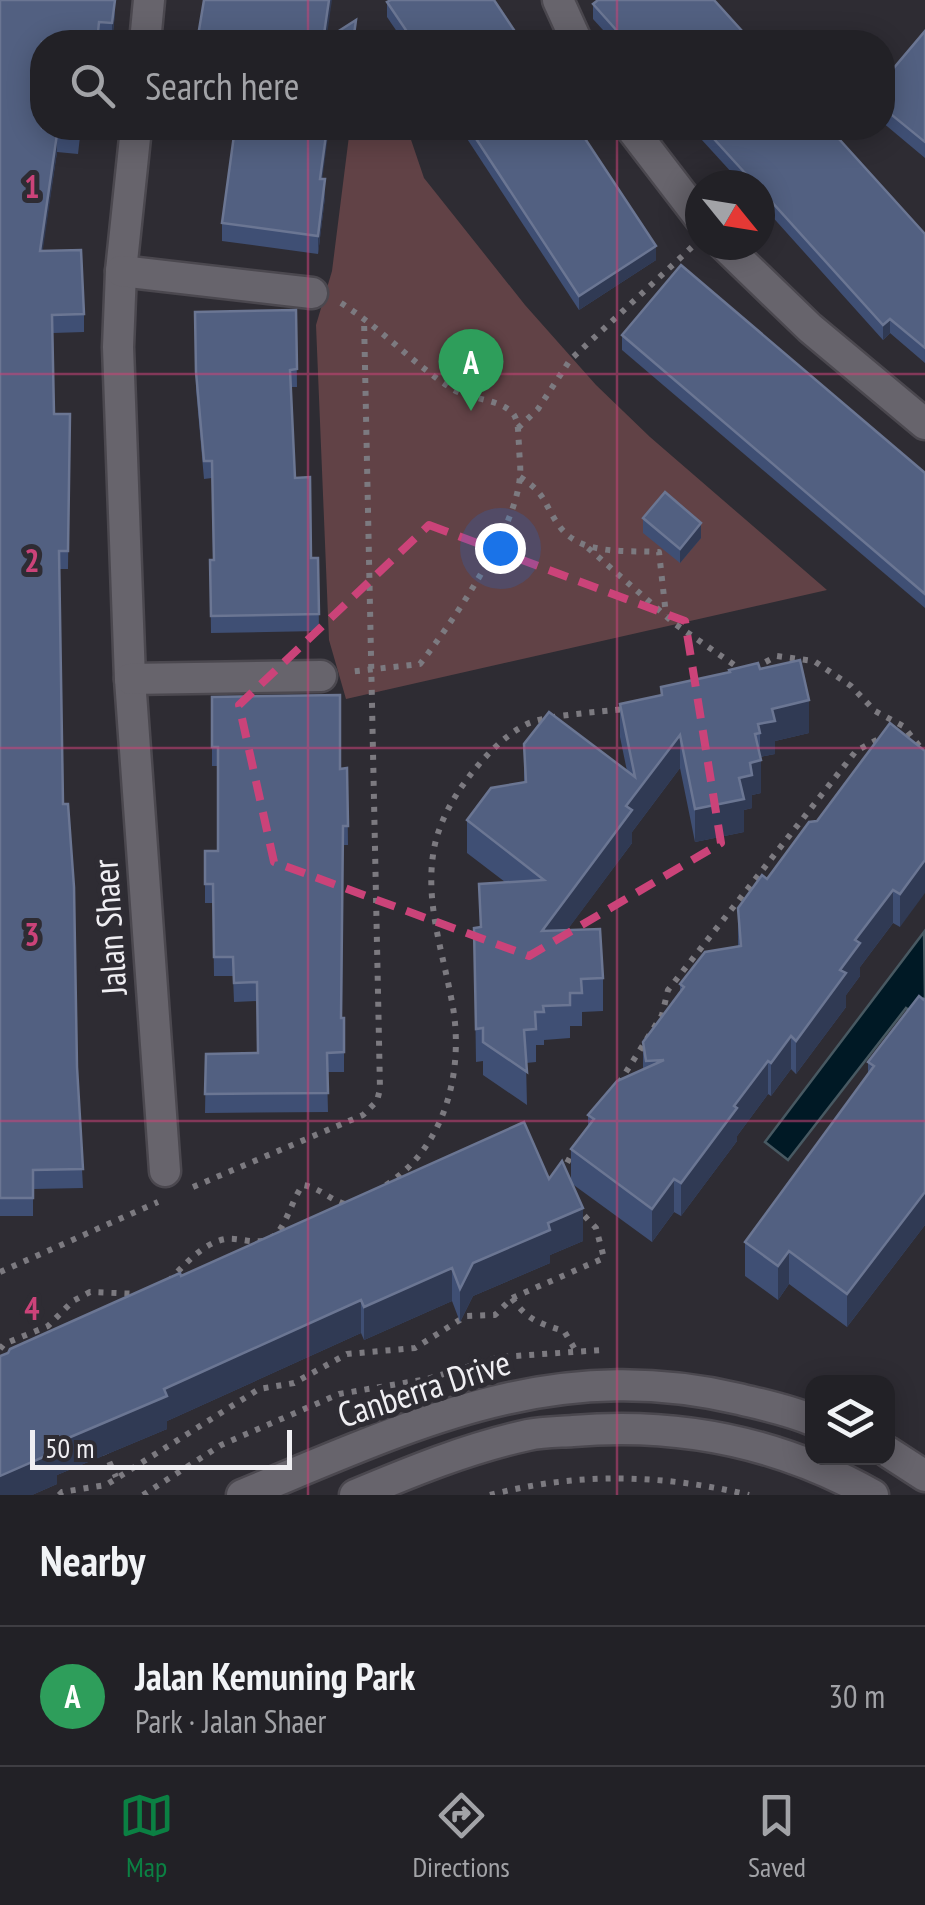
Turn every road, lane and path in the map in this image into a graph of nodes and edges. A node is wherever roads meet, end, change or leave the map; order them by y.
1 (150, 0) edge
2 (558, 0) edge
3 (146, 30) edge
4 (572, 30) edge
5 (135, 140) edge
6 (639, 140) edge
7 (685, 199) edge
8 (685, 253) edge
9 (740, 260) edge
10 (121, 271) junction
11 (312, 294) joint
12 (364, 318) junction
13 (925, 424) edge
14 (518, 428) junction
15 (520, 477) junction
16 (587, 547) junction
17 (666, 614) junction
18 (372, 669) junction
19 (745, 672) junction
20 (321, 676) joint
21 (732, 678) edge
22 (130, 679) junction
23 (625, 709) edge
24 (903, 726) junction
25 (925, 753) edge
26 (613, 1098) edge
27 (581, 1137) edge
28 (555, 1185) edge
29 (170, 1188) junction
30 (380, 1189) edge
31 (569, 1200) edge
32 (354, 1206) edge
33 (0, 1272) edge
34 (512, 1298) junction
35 (48, 1326) junction
36 (56, 1343) edge
37 (0, 1349) edge
38 (576, 1351) dead end
39 (805, 1417) edge
40 (101, 1444) edge
41 (895, 1457) edge
42 (925, 1476) edge
43 (116, 1478) junction
44 (59, 1495) edge
45 (242, 1495) edge
46 (355, 1495) edge
47 (490, 1495) edge
48 (749, 1495) edge
49 (873, 1495) edge

1 - 3 street
2 - 4 street
5 - 10 street, Jalan Shaer
6 - 7 street
8 - 14 path
9 - 13 street
10 - 11 street
10 - 22 street, Jalan Shaer
11 - 12 path
12 - 14 path
12 - 18 path
14 - 15 path
15 - 16 path
15 - 18 path
16 - 17 path
16 - 17 path
17 - 19 path
18 - 20 path
18 - 29 path
19 - 21 path
19 - 24 path
20 - 22 street
22 - 29 street, Jalan Shaer
23 - 30 path
24 - 25 path
24 - 26 path
27 - 28 path
29 - 33 path
31 - 34 path
32 - 35 path
34 - 38 path
34 - 43 path
35 - 36 path
35 - 37 path
39 - 45 street, Canberra Drive
40 - 43 path
41 - 42 street
43 - 44 path
46 - 49 street
47 - 48 path

